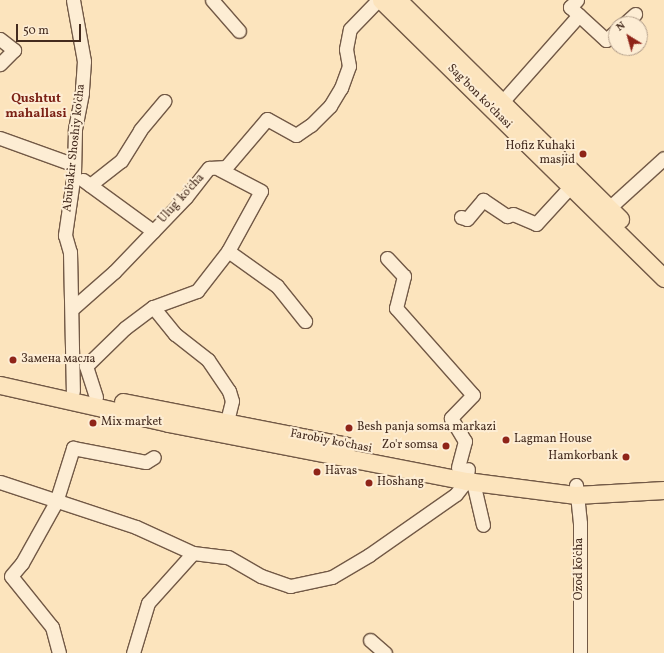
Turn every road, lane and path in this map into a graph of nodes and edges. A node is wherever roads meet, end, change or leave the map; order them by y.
1 (73, 0) edge
2 (212, 0) edge
3 (378, 0) edge
4 (381, 0) edge
5 (398, 0) edge
6 (577, 0) edge
7 (636, 14) dead end
8 (579, 15) junction
9 (634, 16) edge
10 (239, 31) dead end
11 (608, 38) edge
12 (0, 39) edge
13 (0, 64) edge
14 (164, 101) dead end
15 (502, 102) junction
16 (0, 138) edge
17 (664, 158) edge
18 (219, 168) junction
19 (73, 169) junction
20 (90, 185) junction
21 (570, 187) junction
22 (610, 208) junction
23 (461, 217) dead end
24 (153, 231) junction
25 (228, 251) junction
26 (386, 258) dead end
27 (664, 262) edge
28 (664, 278) edge
29 (153, 307) junction
30 (73, 308) junction
31 (305, 321) dead end
32 (0, 375) edge
33 (0, 385) edge
34 (73, 391) junction
35 (96, 396) junction
36 (227, 421) junction
37 (154, 457) dead end
38 (467, 475) junction
39 (664, 479) edge
40 (0, 482) edge
41 (576, 490) junction
42 (664, 490) edge
43 (56, 502) junction
44 (483, 524) dead end
45 (193, 553) junction
46 (370, 640) dead end
47 (60, 653) edge
48 (133, 653) edge
49 (385, 653) edge
50 (580, 653) edge

1 - 19 street, Abubakir Shoshiy ko'cha
2 - 10 street
3 - 18 street, Ulug' ko'cha
4 - 21 main road, Sag’bon ko’chasi
5 - 15 main road, Sag’bon ko’chasi
6 - 8 street
7 - 9 street
8 - 11 street
8 - 15 street
12 - 13 street
14 - 20 street
15 - 22 main road, Sag’bon ko’chasi
16 - 19 street
17 - 22 street
18 - 24 street, Ulug' ko'cha
18 - 25 street
19 - 20 street
19 - 30 street, Abubakir Shoshiy ko'cha
20 - 24 street
21 - 23 street
21 - 28 main road, Sag’bon ko’chasi
22 - 27 main road, Sag’bon ko’chasi
24 - 30 street, Ulug' ko'cha
25 - 29 street
25 - 31 street
26 - 38 street
29 - 35 street
29 - 36 street
30 - 34 street, Abubakir Shoshiy ko'cha
32 - 34 main road, Farobiy ko'chasi
33 - 38 main road, Farobiy ko'chasi
34 - 35 main road, Farobiy ko'chasi
35 - 36 main road, Farobiy ko'chasi
36 - 38 main road, Farobiy ko'chasi
37 - 43 street
38 - 41 main road, Farobiy ko'chasi
38 - 44 street
38 - 45 street
39 - 41 main road, Farobiy ko'chasi
40 - 43 street
41 - 42 main road, Farobiy ko'chasi
41 - 50 street, Ozod ko'cha
43 - 45 street
43 - 47 street
45 - 48 street
46 - 49 street

